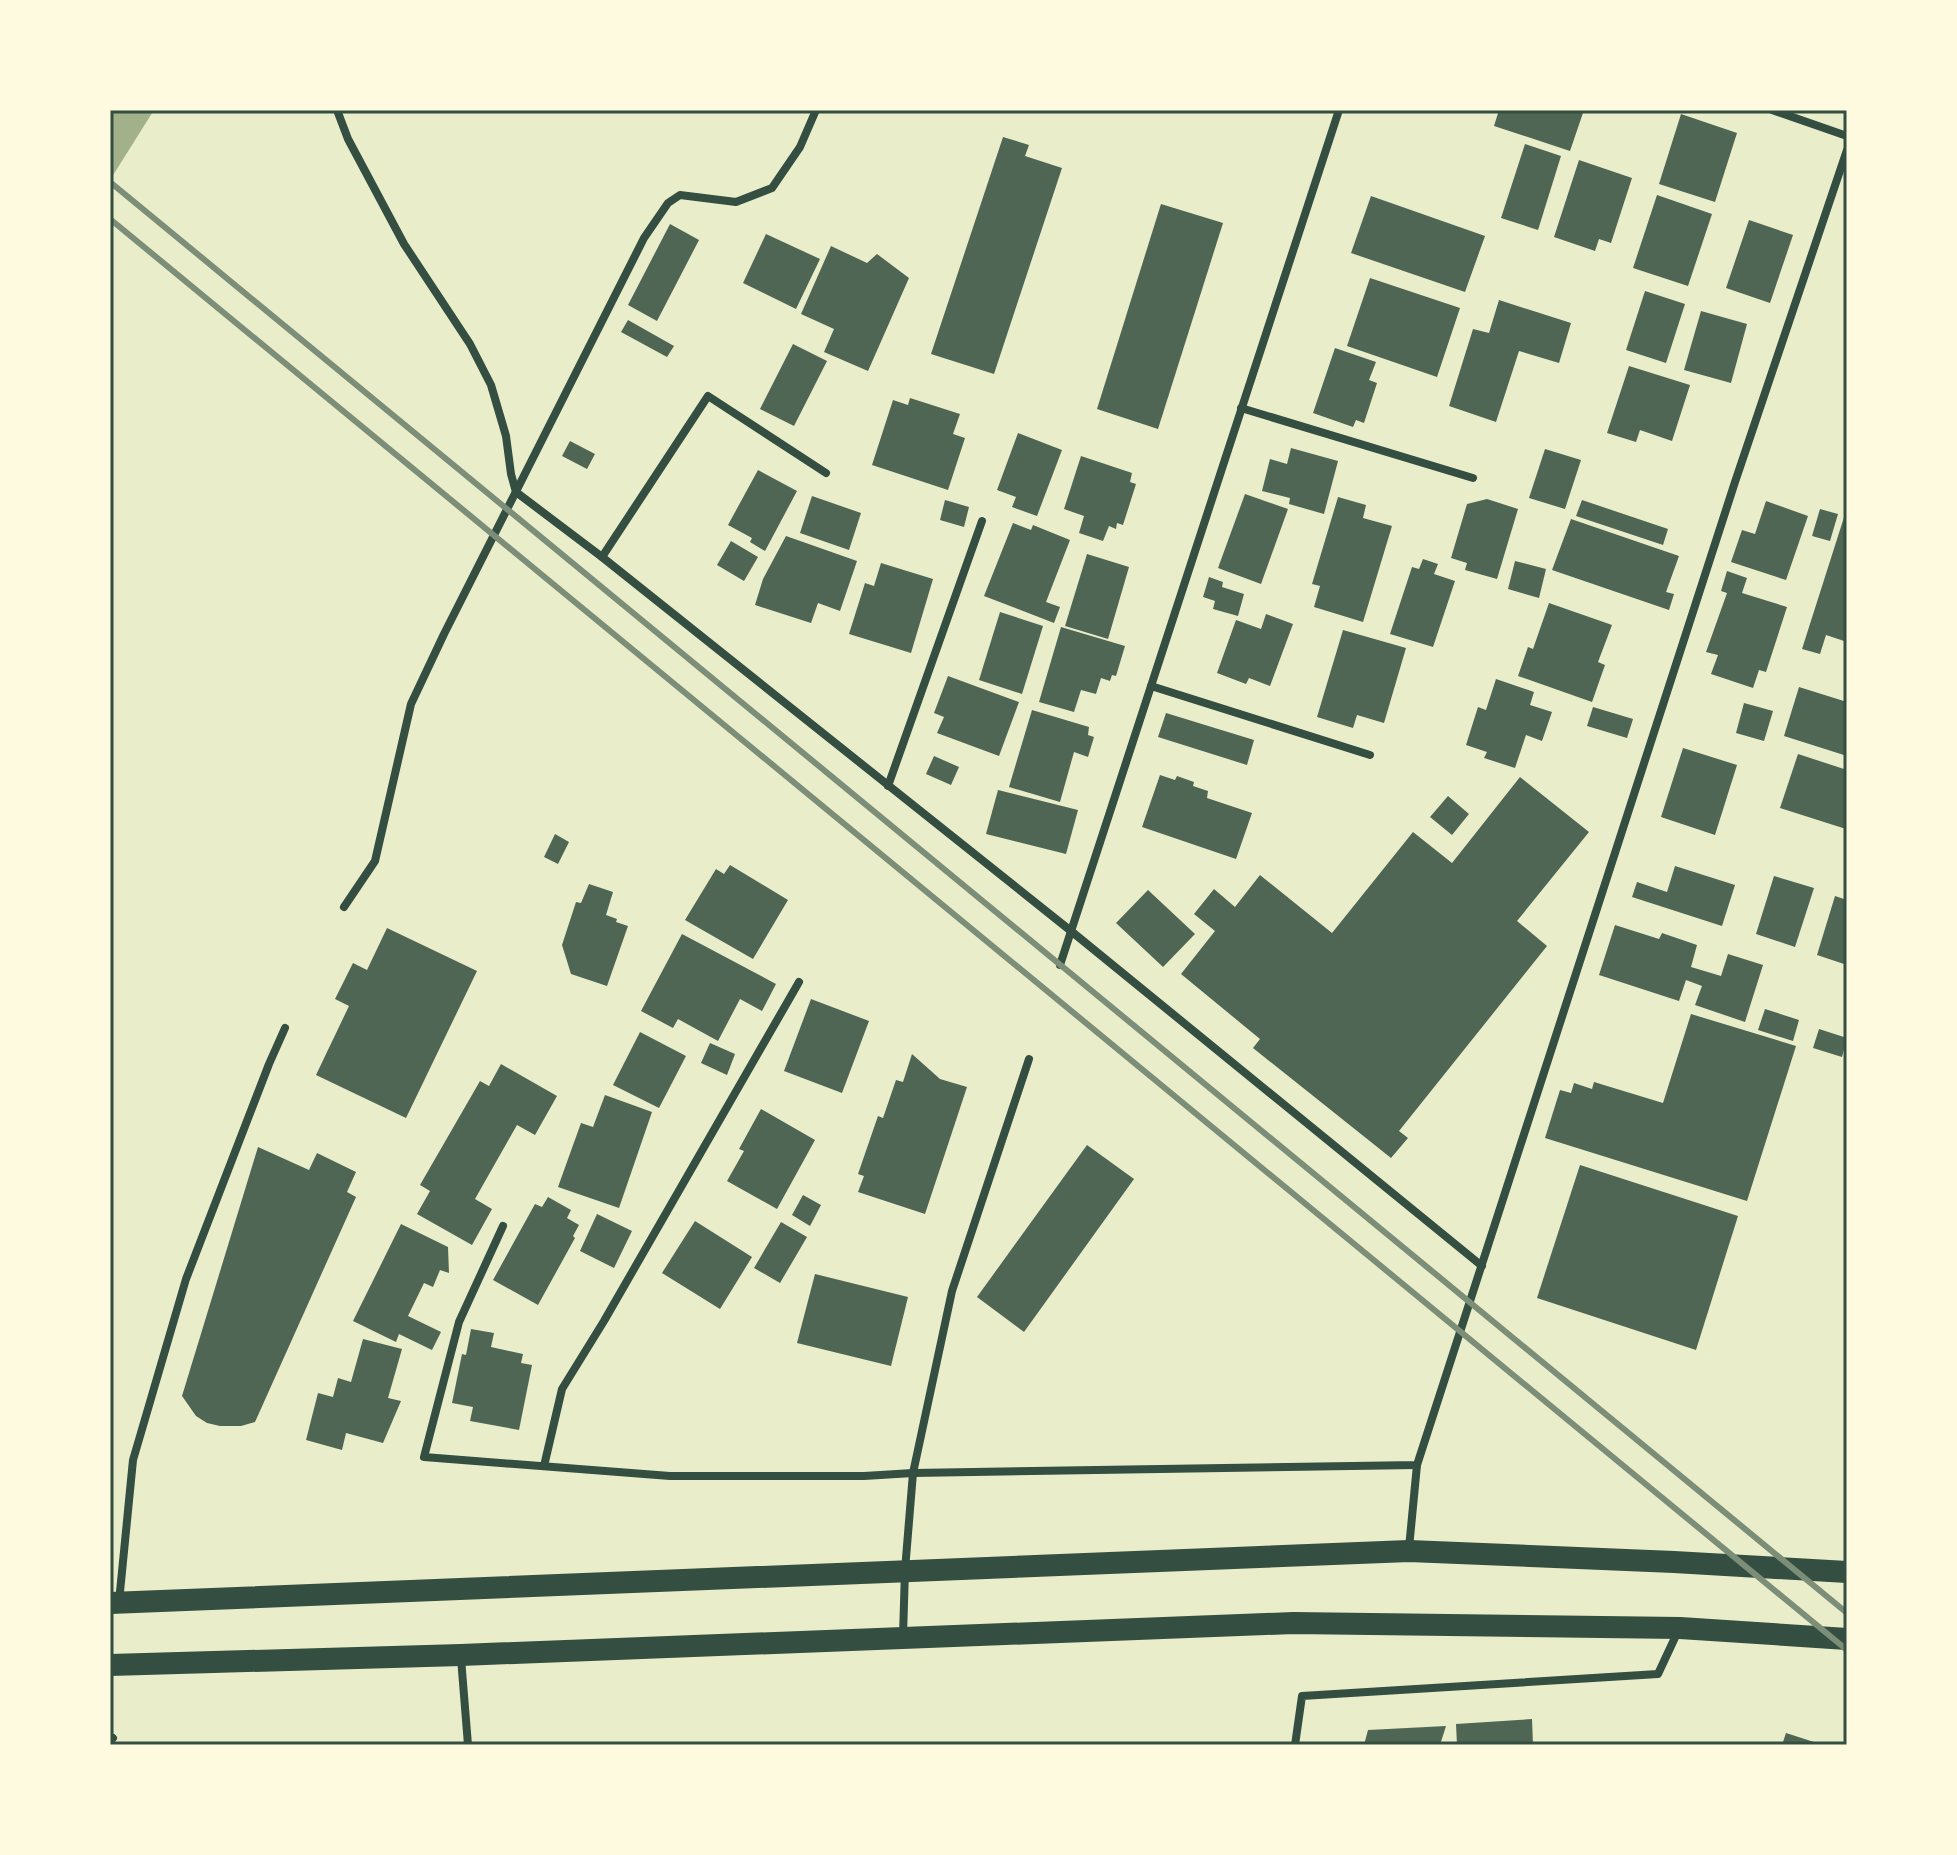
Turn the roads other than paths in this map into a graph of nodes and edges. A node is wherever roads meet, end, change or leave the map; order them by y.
1 (337, 110) edge
2 (816, 110) edge
3 (1339, 110) edge
4 (1772, 110) edge
5 (1847, 136) edge
6 (1847, 150) edge
7 (1241, 408) junction
8 (826, 473) dead end
9 (1473, 478) dead end
10 (516, 492) junction
11 (982, 521) dead end
12 (602, 557) junction
13 (1151, 686) junction
14 (1370, 755) dead end
15 (888, 786) junction
16 (344, 907) dead end
17 (1071, 931) junction
18 (1060, 965) dead end
19 (799, 982) dead end
20 (285, 1028) dead end
21 (1029, 1059) dead end
22 (503, 1226) dead end
23 (1482, 1266) junction
24 (1417, 1465) junction
25 (544, 1466) junction
26 (913, 1473) junction
27 (1409, 1551) junction
28 (905, 1570) junction
29 (1847, 1572) edge
30 (115, 1603) edge
31 (1680, 1628) junction
32 (903, 1637) junction
33 (1847, 1639) edge
34 (461, 1655) junction
35 (110, 1665) edge
36 (468, 1745) edge
37 (1295, 1745) edge

1 - 10 street
2 - 10 street
3 - 7 street
4 - 5 street
6 - 23 street
7 - 9 street
7 - 13 street
8 - 12 street
10 - 12 street
10 - 16 street
11 - 15 street
12 - 15 street
13 - 14 street
13 - 17 street
15 - 17 street
17 - 18 street
17 - 23 street
19 - 25 street
20 - 30 street
21 - 26 street
22 - 25 street
23 - 24 street
24 - 26 street
24 - 27 street
25 - 26 street
26 - 28 street
27 - 28 highway
27 - 29 highway
28 - 30 highway
28 - 32 street
31 - 32 highway
31 - 33 highway
31 - 37 street
32 - 34 highway
34 - 35 highway
34 - 36 street

